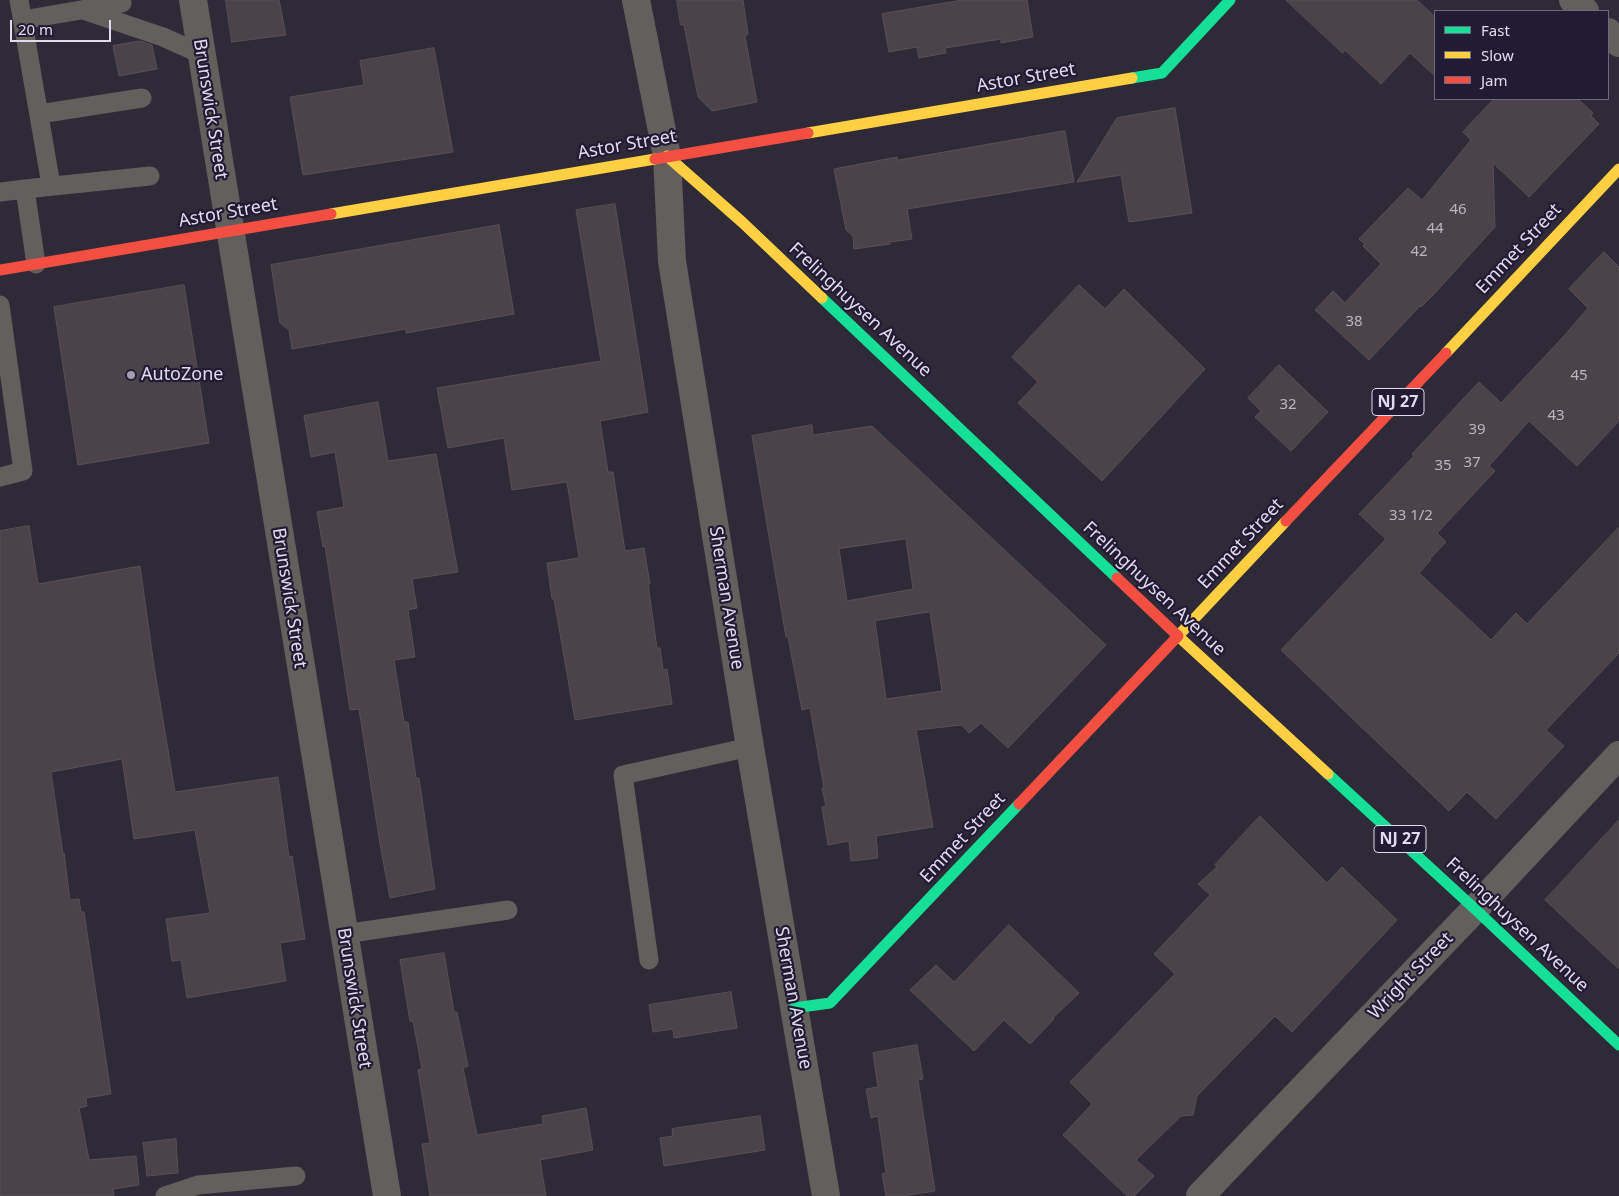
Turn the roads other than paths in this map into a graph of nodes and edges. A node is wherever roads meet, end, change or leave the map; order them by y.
1 (19, 0) edge
2 (193, 0) edge
3 (636, 0) edge
4 (1230, 0) edge
5 (1573, 0) edge
6 (122, 3) dead end
7 (83, 10) junction
8 (1584, 10) edge
9 (23, 20) junction
10 (1609, 33) edge
11 (1619, 43) edge
12 (201, 54) junction
13 (142, 98) dead end
14 (38, 114) junction
15 (667, 156) junction
16 (1619, 169) edge
17 (150, 176) dead end
18 (51, 185) junction
19 (25, 189) junction
20 (0, 192) edge
21 (230, 230) junction
22 (36, 264) junction
23 (0, 270) edge
24 (0, 306) edge
25 (0, 477) edge
26 (1178, 636) junction
27 (750, 747) junction
28 (1619, 754) edge
29 (1476, 909) junction
30 (508, 910) dead end
31 (344, 934) junction
32 (649, 960) dead end
33 (794, 1008) junction
34 (1619, 1045) edge
35 (296, 1176) dead end
36 (165, 1196) edge
37 (387, 1196) edge
38 (826, 1196) edge
39 (1200, 1196) edge

1 - 9 lane
2 - 12 street, Brunswick Street
3 - 15 street, Sherman Avenue
4 - 15 street, Astor Street
5 - 8 street
6 - 7 lane
7 - 9 lane
7 - 12 lane
9 - 14 lane
10 - 11 street
12 - 21 street, Brunswick Street
13 - 14 lane
14 - 18 lane
15 - 21 street, Astor Street
15 - 26 street, Frelinghuysen Avenue
15 - 27 street, Sherman Avenue
16 - 26 street, Emmet Street / NJ 27
17 - 18 lane
18 - 19 lane
19 - 20 lane
19 - 22 lane
21 - 22 street, Astor Street
21 - 31 street, Brunswick Street
22 - 23 street, Astor Street
24 - 25 lane
26 - 29 street, Frelinghuysen Avenue / NJ 27
26 - 33 street, Emmet Street
27 - 32 lane
27 - 33 street, Sherman Avenue
28 - 29 street, Wright Street
29 - 34 street, Frelinghuysen Avenue / NJ 27
29 - 39 street, Wright Street
30 - 31 lane
31 - 37 street, Brunswick Street
33 - 38 street, Sherman Avenue
35 - 36 lane

